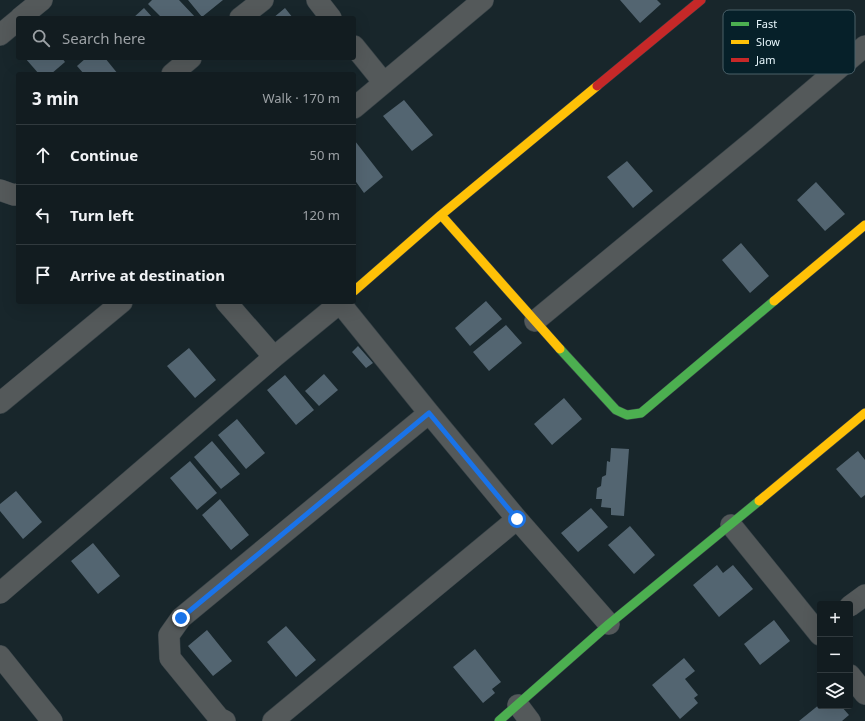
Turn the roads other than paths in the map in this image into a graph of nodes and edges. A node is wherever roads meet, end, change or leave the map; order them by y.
1 (42, 0) edge
2 (262, 0) edge
3 (317, 0) edge
4 (483, 0) edge
5 (701, 0) edge
6 (22, 16) edge
7 (242, 16) edge
8 (329, 16) edge
9 (16, 22) edge
10 (0, 35) edge
11 (865, 46) edge
12 (356, 48) edge
13 (855, 54) edge
14 (189, 60) edge
15 (174, 72) edge
16 (832, 74) edge
17 (384, 83) junction
18 (356, 106) edge
19 (0, 190) edge
20 (16, 194) edge
21 (441, 215) junction
22 (865, 225) edge
23 (356, 289) edge
24 (120, 304) edge
25 (228, 304) edge
26 (339, 304) edge
27 (349, 304) edge
28 (535, 321) junction
29 (274, 357) junction
30 (0, 403) edge
31 (429, 413) junction
32 (865, 414) edge
33 (517, 519) junction
34 (731, 525) junction
35 (0, 593) edge
36 (865, 595) edge
37 (853, 604) edge
38 (609, 624) junction
39 (817, 630) edge
40 (0, 656) edge
41 (853, 678) edge
42 (865, 694) edge
43 (524, 713) edge
44 (52, 721) edge
45 (225, 721) edge
46 (273, 721) edge
47 (499, 721) edge

1 - 6 street
2 - 7 street
3 - 8 street
4 - 17 street
5 - 21 street
9 - 10 street
11 - 13 street
12 - 17 street
14 - 15 street
16 - 28 street
17 - 18 street
19 - 20 street
21 - 23 street
21 - 28 street
22 - 28 street
24 - 30 street
25 - 29 street
26 - 29 street
27 - 31 street
29 - 35 street
31 - 33 street
31 - 45 street
32 - 34 street
33 - 38 street
33 - 46 street
34 - 38 street
34 - 39 street
36 - 37 street
38 - 43 street
40 - 44 street
41 - 42 street
43 - 47 street

